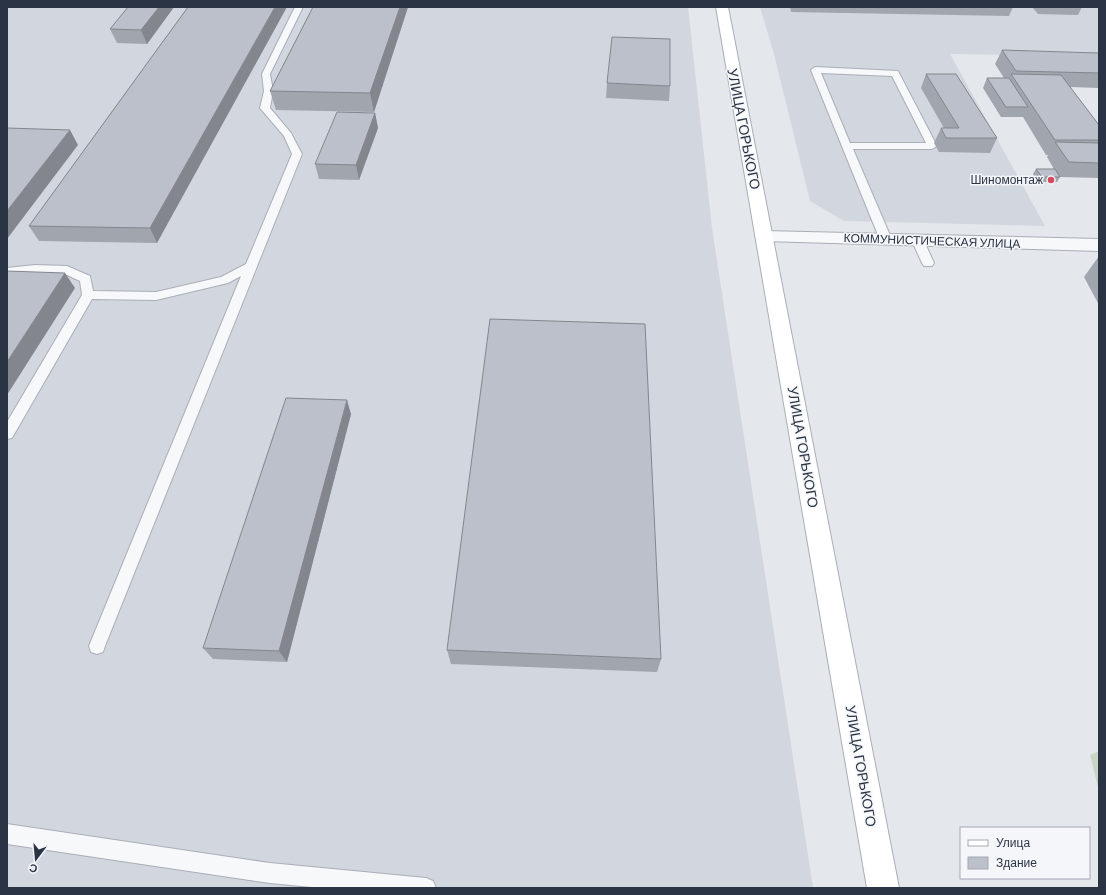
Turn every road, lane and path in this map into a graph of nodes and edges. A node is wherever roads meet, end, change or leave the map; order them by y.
1 (299, 7) edge
2 (722, 7) edge
3 (846, 146) junction
4 (764, 236) junction
5 (886, 240) junction
6 (918, 241) junction
7 (1099, 245) edge
8 (928, 263) dead end
9 (251, 266) junction
10 (7, 272) edge
11 (88, 295) junction
12 (7, 434) edge
13 (97, 646) dead end
14 (7, 834) edge
15 (426, 888) edge
16 (883, 888) edge

1 - 9 lane
2 - 4 main road, УЛИЦА ГОРЬКОГО
3 - 3 lane
3 - 5 lane
4 - 5 street, КОММУНИСТИЧЕСКАЯ УЛИЦА
4 - 16 main road, УЛИЦА ГОРЬКОГО
5 - 6 street, КОММУНИСТИЧЕСКАЯ УЛИЦА
6 - 7 street, КОММУНИСТИЧЕСКАЯ УЛИЦА
6 - 8 lane
9 - 11 lane
9 - 13 lane
10 - 11 lane
11 - 12 lane
14 - 15 lane

